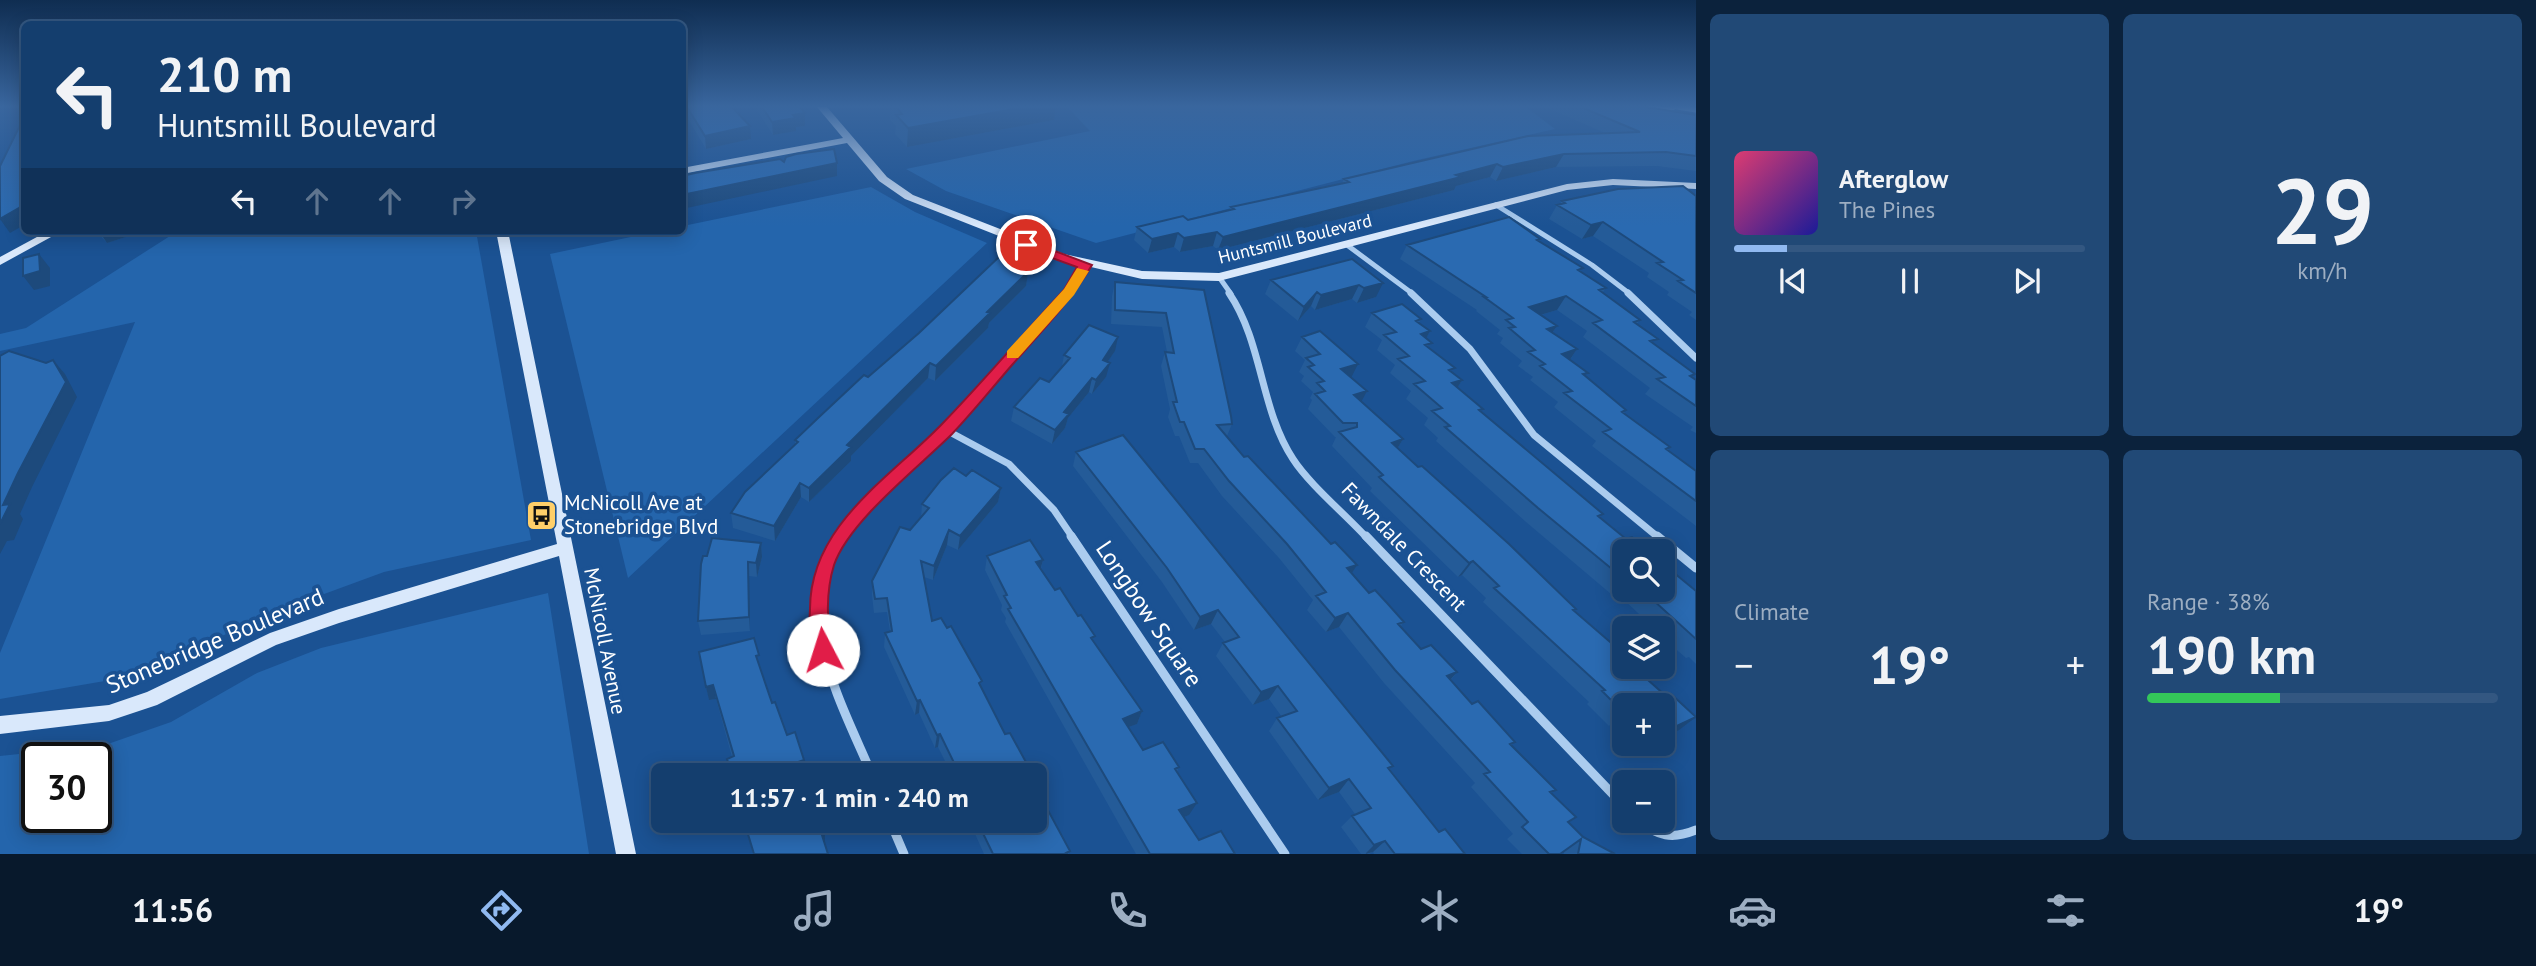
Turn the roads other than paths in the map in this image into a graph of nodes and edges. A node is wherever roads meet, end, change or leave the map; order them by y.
1 (812, 147) edge
2 (855, 147) edge
3 (686, 170) edge
4 (1696, 186) edge
5 (1496, 205) junction
6 (49, 235) edge
7 (503, 235) edge
8 (1347, 245) junction
9 (0, 262) edge
10 (1085, 265) junction
11 (1219, 277) junction
12 (1696, 358) edge
13 (946, 430) junction
14 (566, 548) junction
15 (1696, 568) edge
16 (0, 725) edge
17 (867, 763) edge
18 (1612, 793) edge
19 (1696, 830) edge
20 (895, 833) edge
21 (1654, 833) edge
22 (626, 854) edge
23 (904, 854) edge
24 (1286, 854) edge

1 - 3 street
2 - 10 street, Huntsmill Boulevard
4 - 5 street, Huntsmill Boulevard
5 - 8 street, Huntsmill Boulevard
5 - 12 street
6 - 9 street
7 - 14 street, McNicoll Avenue
8 - 11 street, Huntsmill Boulevard
8 - 15 street
10 - 11 street, Huntsmill Boulevard
10 - 13 street
11 - 18 street, Fawndale Crescent
13 - 17 street
13 - 24 street, Longbow Square
14 - 16 street, Stonebridge Boulevard
14 - 22 street, McNicoll Avenue
19 - 21 street
20 - 23 street

